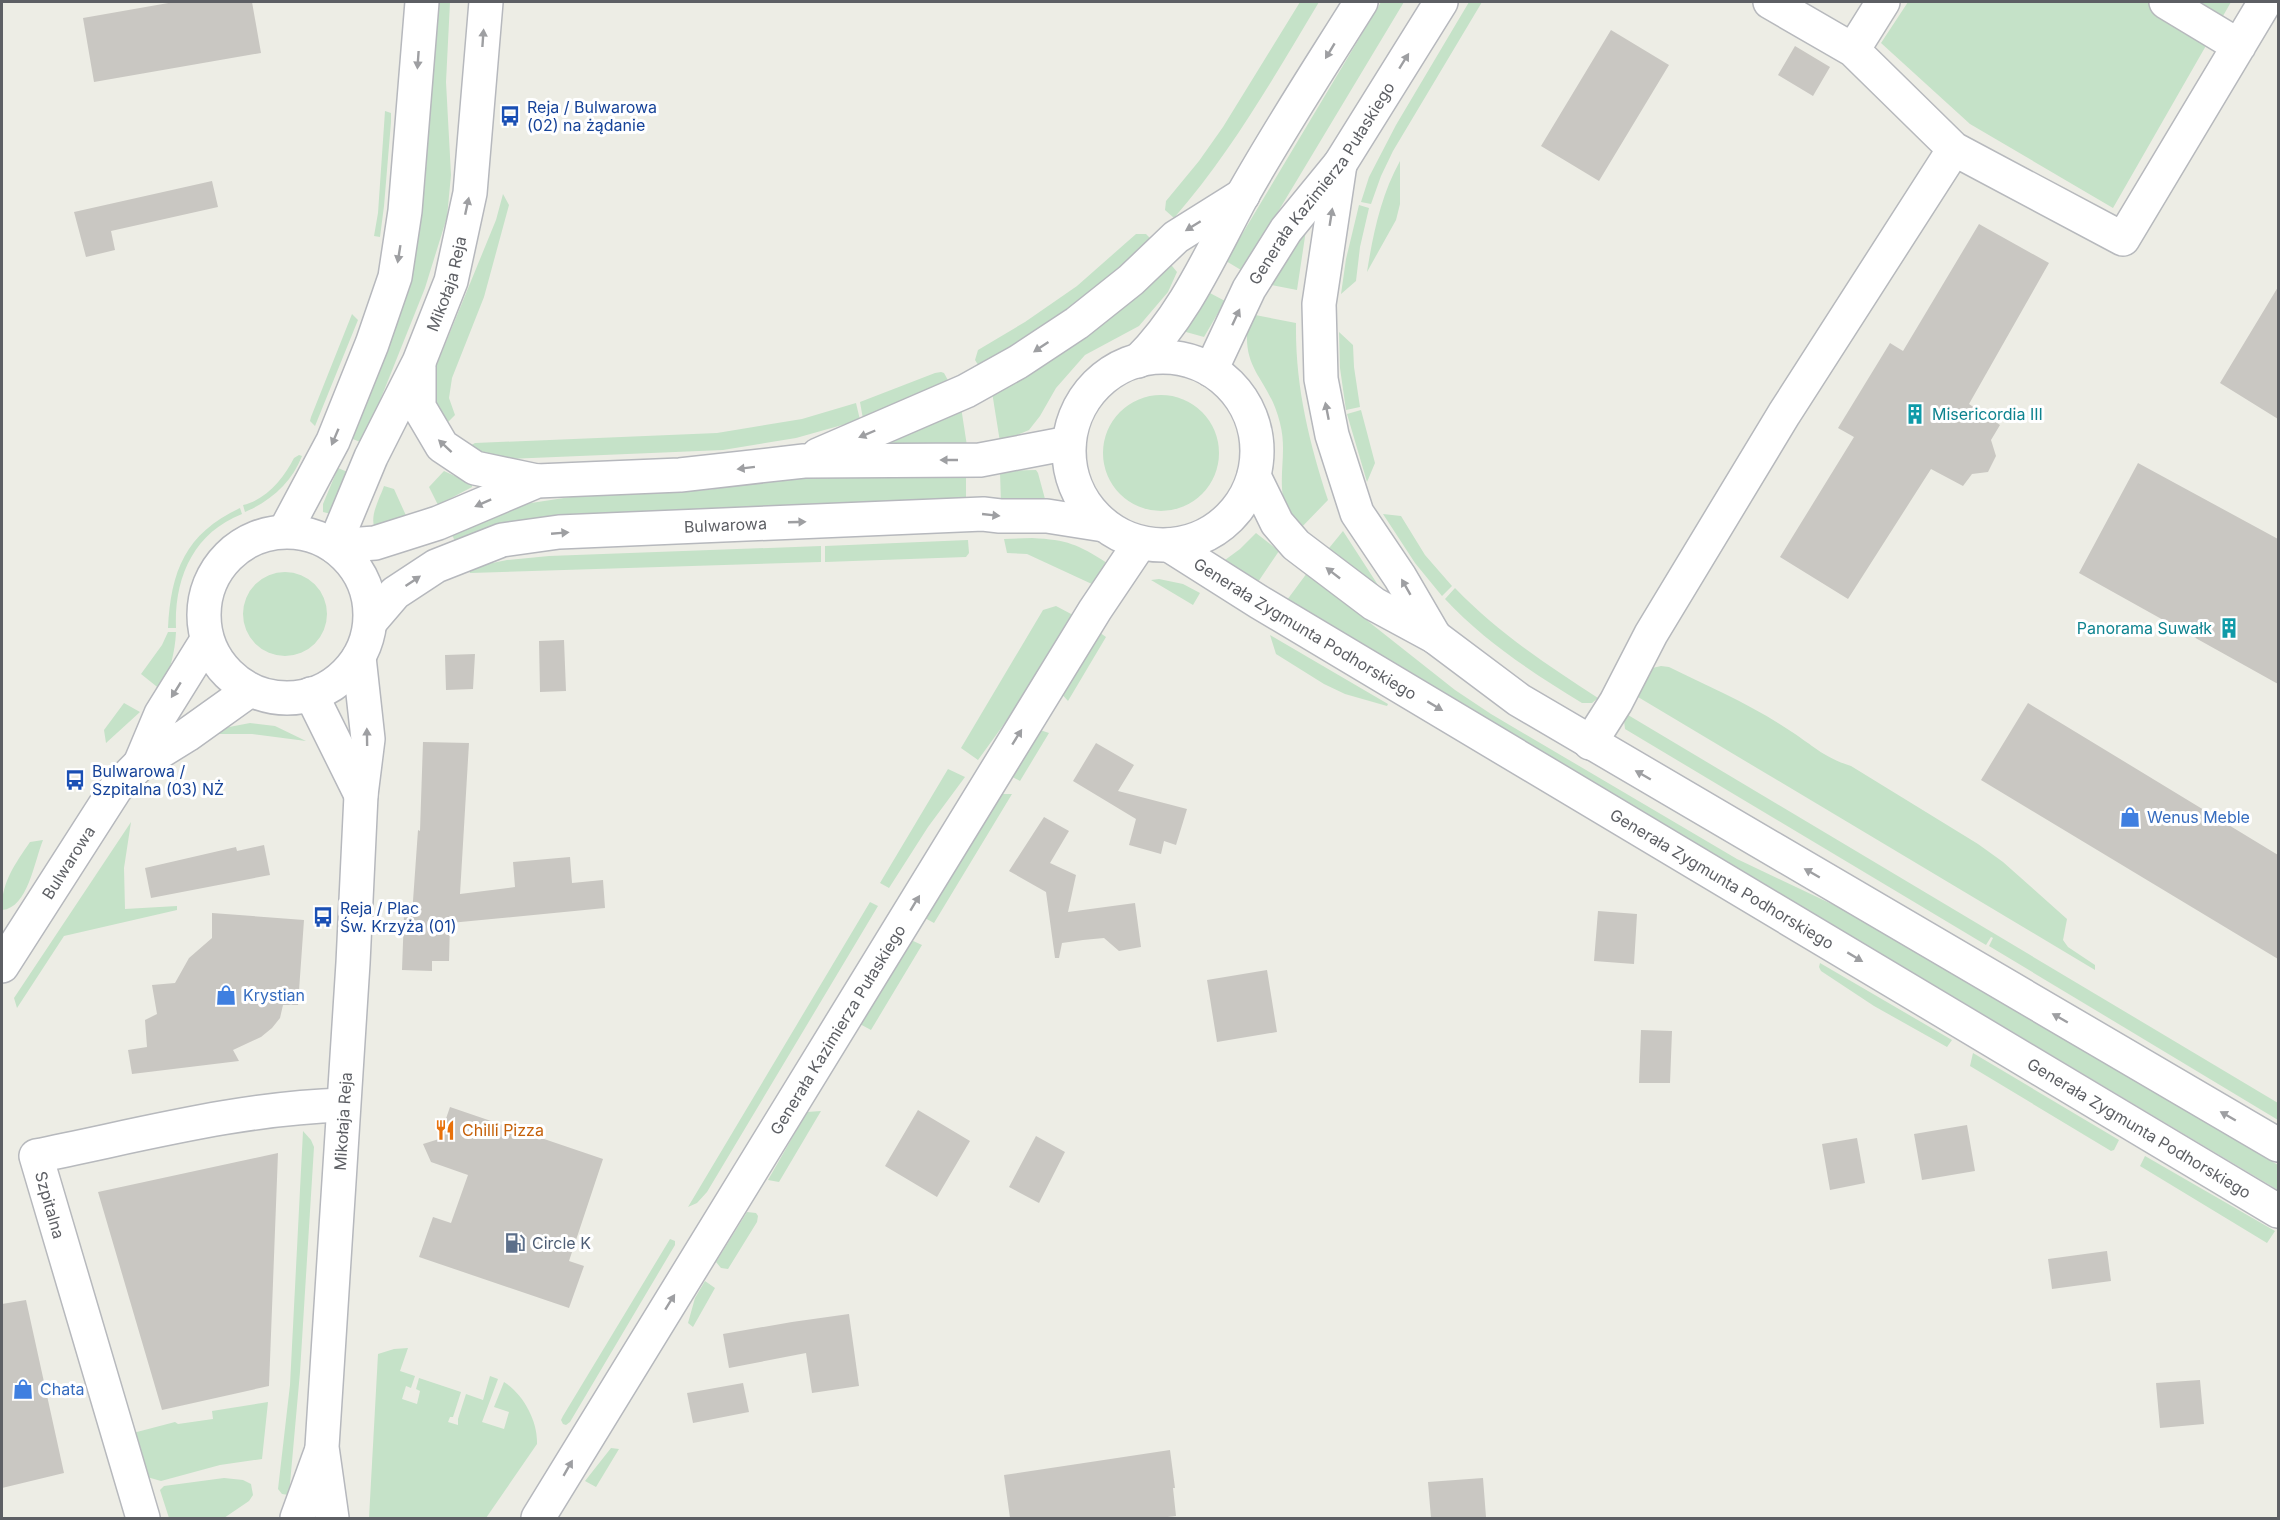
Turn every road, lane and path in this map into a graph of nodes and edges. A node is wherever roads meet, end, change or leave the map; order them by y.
1 (422, 2) edge
2 (486, 2) edge
3 (1361, 2) edge
4 (1441, 2) edge
5 (1770, 2) edge
6 (1883, 2) edge
7 (2166, 2) edge
8 (2265, 2) edge
9 (2239, 46) junction
10 (1853, 50) junction
11 (1954, 149) junction
12 (1340, 164) junction
13 (1243, 195) junction
14 (1138, 361) junction
15 (419, 362) junction
16 (1211, 370) junction
17 (1069, 443) junction
18 (804, 461) junction
19 (1254, 476) junction
20 (537, 481) junction
21 (1104, 525) junction
22 (285, 531) junction
23 (1155, 544) junction
24 (334, 546) junction
25 (371, 621) junction
26 (1436, 637) junction
27 (207, 640) junction
28 (359, 657) junction
29 (250, 690) junction
30 (311, 694) junction
31 (1590, 743) junction
32 (140, 764) junction
33 (361, 795) junction
34 (3, 958) edge
35 (343, 1105) junction
36 (2278, 1145) edge
37 (2278, 1211) edge
38 (322, 1447) junction
39 (143, 1518) edge
40 (297, 1518) edge
41 (332, 1518) edge
42 (538, 1518) edge

1 -> 22 main road
15 -> 2 main road, Mikołaja Reja
3 -> 13 main road
12 -> 4 main road, Generała Kazimierza Pułaskiego
5 - 10 main road
6 - 10 main road
7 - 9 main road
8 - 9 main road
9 - 11 main road
10 - 11 main road
11 - 31 main road
16 -> 12 main road, Generała Kazimierza Pułaskiego
26 -> 12 main road
13 - 14 main road
13 -> 18 main road
14 - 16 main road
14 - 17 main road
20 -> 15 main road
15 - 24 main road, Mikołaja Reja
16 - 19 main road
17 -> 18 main road
17 - 21 main road
18 -> 20 main road
19 - 23 main road
26 -> 19 main road
20 -> 24 main road
21 - 23 main road
25 -> 21 main road, Bulwarowa
22 - 24 main road
22 - 27 main road
23 -> 37 main road, Generała Zygmunta Podhorskiego
42 -> 23 main road, Generała Kazimierza Pułaskiego
24 - 25 main road
25 - 28 main road
26 - 31 main road
27 - 29 main road
27 -> 32 main road, Bulwarowa
28 - 30 main road
33 -> 28 main road, Mikołaja Reja
29 - 30 main road
29 - 32 main road, Bulwarowa
30 - 33 main road, Mikołaja Reja
36 -> 31 main road
32 - 34 main road, Bulwarowa
33 - 35 main road, Mikołaja Reja
35 - 38 main road, Mikołaja Reja
35 - 39 main road, Szpitalna
38 - 40 main road
38 - 41 main road

